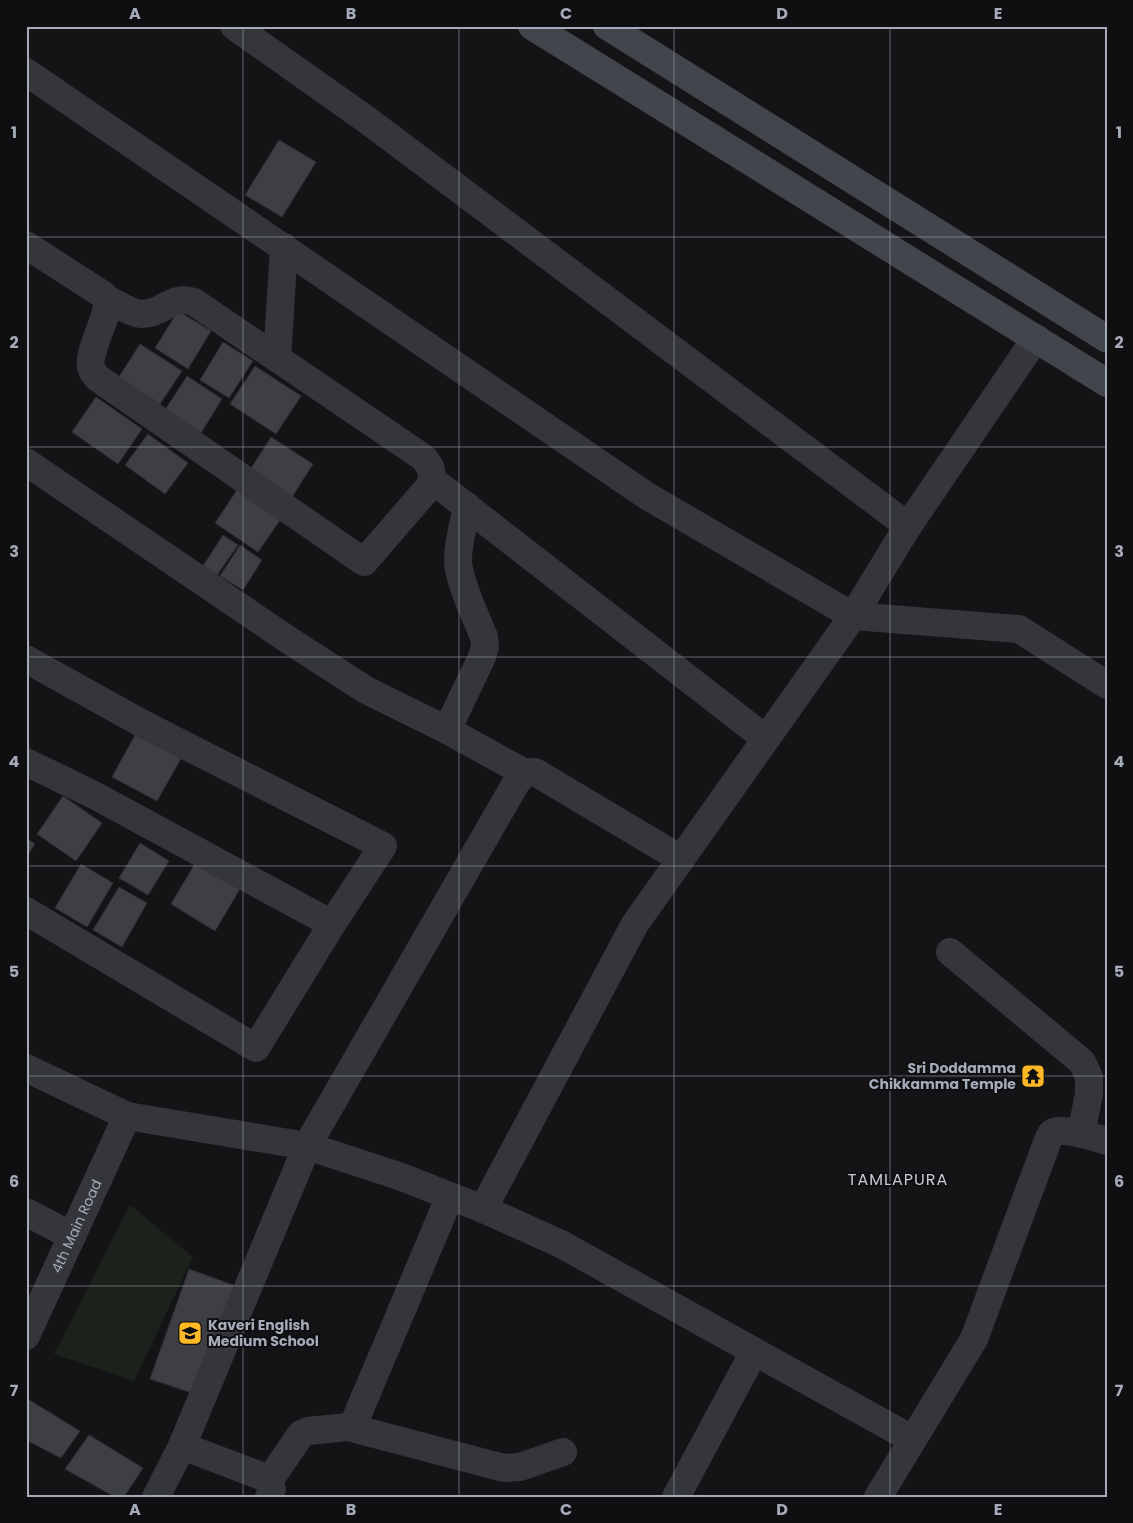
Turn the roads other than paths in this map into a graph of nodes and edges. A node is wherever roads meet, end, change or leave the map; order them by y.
1 (234, 26) edge
2 (532, 26) edge
3 (607, 26) edge
4 (26, 72) edge
5 (26, 245) edge
6 (284, 247) junction
7 (108, 300) junction
8 (1036, 338) junction
9 (1107, 338) edge
10 (277, 358) junction
11 (1107, 383) edge
12 (26, 462) edge
13 (434, 484) junction
14 (467, 506) junction
15 (908, 526) junction
16 (853, 616) junction
17 (26, 659) edge
18 (1107, 685) edge
19 (447, 730) junction
20 (766, 739) junction
21 (26, 762) edge
22 (525, 773) junction
23 (681, 859) junction
24 (26, 911) edge
25 (332, 924) junction
26 (950, 952) dead end
27 (26, 1068) edge
28 (127, 1116) junction
29 (1094, 1138) edge
30 (307, 1146) junction
31 (450, 1196) junction
32 (483, 1209) junction
33 (26, 1212) edge
34 (72, 1236) junction
35 (26, 1336) edge
36 (754, 1352) junction
37 (348, 1427) junction
38 (912, 1439) junction
39 (182, 1446) junction
40 (563, 1452) dead end
41 (269, 1489) edge
42 (156, 1497) edge
43 (676, 1497) edge
44 (878, 1497) edge

1 - 15 street
2 - 8 main road
3 - 9 main road
4 - 6 street
5 - 7 street
6 - 10 street
6 - 16 street
7 - 10 street
7 - 13 street
8 - 11 main road
8 - 15 street
10 - 13 street
12 - 19 street
13 - 14 street
14 - 19 street
14 - 20 street
15 - 16 street
16 - 18 street
16 - 20 street
17 - 25 street
19 - 22 street
20 - 23 street
21 - 25 street
22 - 23 street
22 - 30 street
23 - 32 street
24 - 25 street
26 - 29 street
27 - 28 street
28 - 30 street
28 - 34 street, 4th Main Road
29 - 38 street
30 - 31 street
30 - 39 street
31 - 32 street
31 - 37 street
32 - 36 street
33 - 34 street
34 - 35 street, 4th Main Road
36 - 38 street
36 - 43 street
37 - 40 street
37 - 41 street
38 - 44 street
39 - 41 street
39 - 42 street

